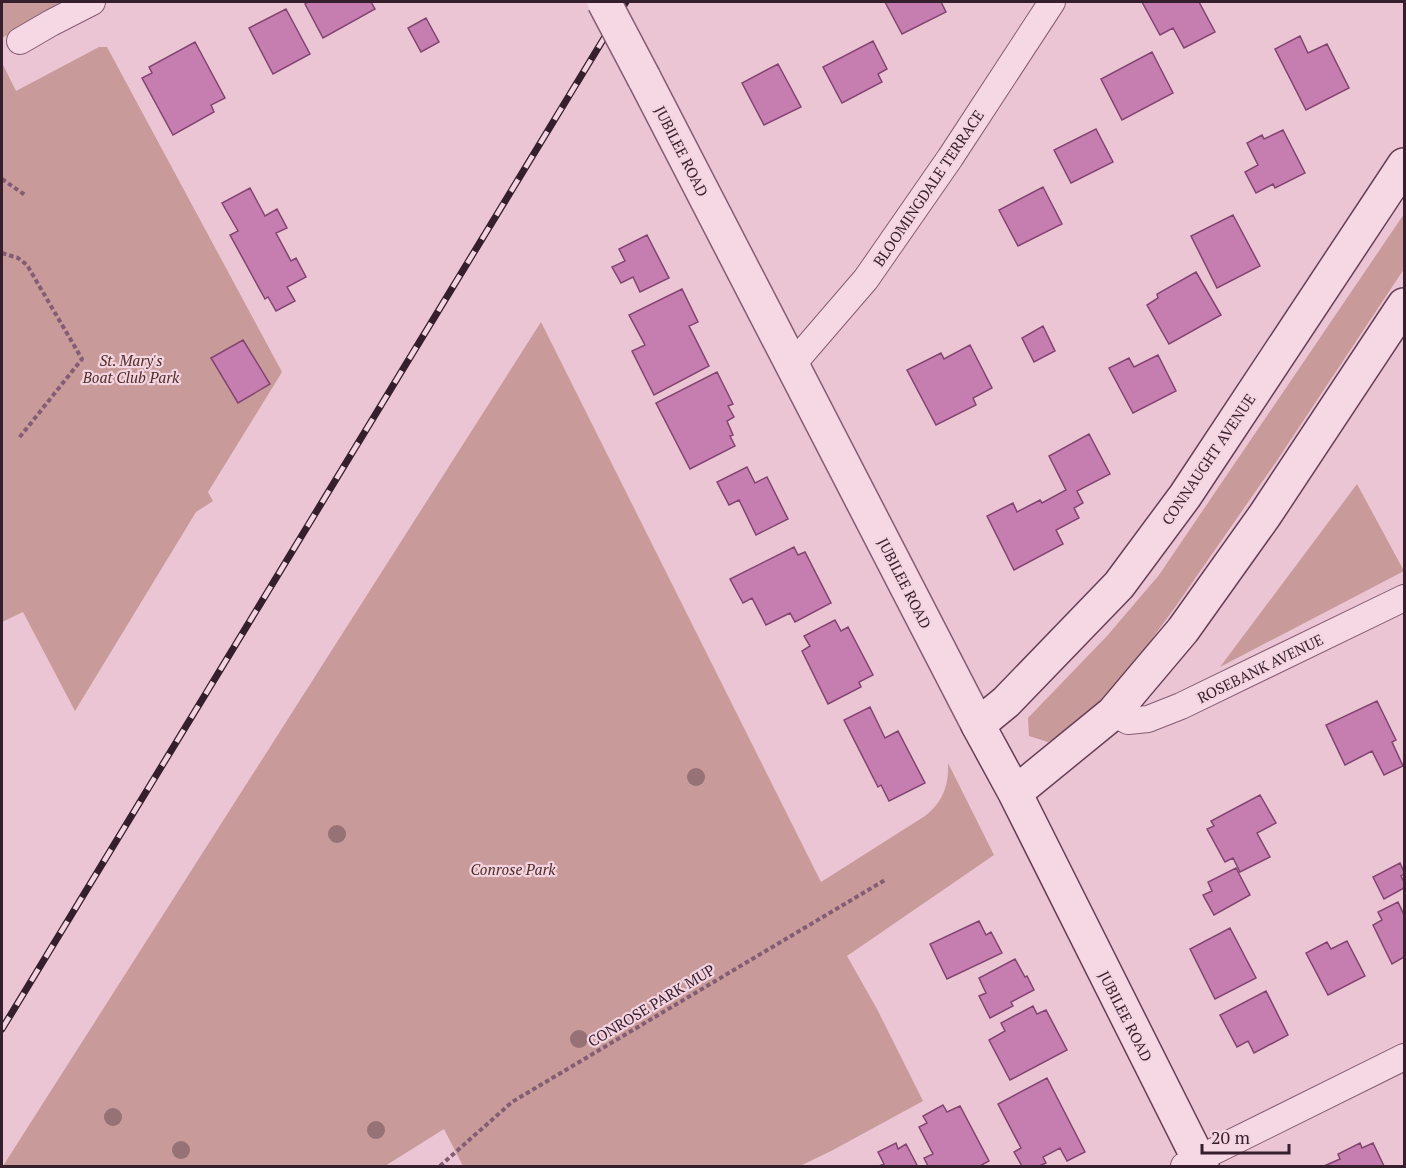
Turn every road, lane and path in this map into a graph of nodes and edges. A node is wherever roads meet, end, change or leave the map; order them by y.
1 (92, 2) edge
2 (604, 2) edge
3 (1052, 2) edge
4 (20, 41) dead end
5 (1404, 165) edge
6 (2, 179) edge
7 (25, 195) dead end
8 (2, 253) edge
9 (1404, 305) edge
10 (792, 365) junction
11 (19, 438) dead end
12 (1404, 598) edge
13 (1113, 713) junction
14 (978, 725) junction
15 (1015, 793) junction
16 (885, 880) dead end
17 (1404, 1056) edge
18 (1194, 1164) edge
19 (440, 1167) edge

1 - 4 street
2 - 10 main road, JUBILEE ROAD, bridge
3 - 10 street, BLOOMINGDALE TERRACE
5 - 14 main road, CONNAUGHT AVENUE
6 - 7 path
8 - 11 path
9 - 13 main road
10 - 14 main road, JUBILEE ROAD
12 - 13 street, ROSEBANK AVENUE
13 - 15 main road
14 - 15 main road, JUBILEE ROAD
15 - 18 main road, JUBILEE ROAD
16 - 19 path, CONROSE PARK MUP
17 - 18 street

